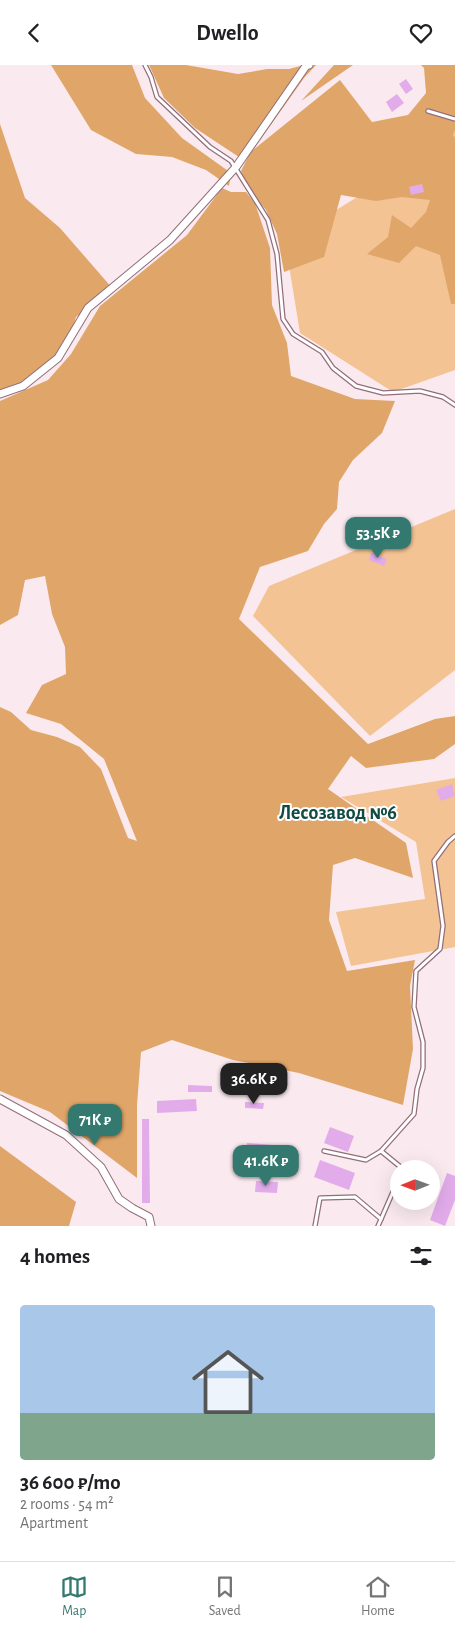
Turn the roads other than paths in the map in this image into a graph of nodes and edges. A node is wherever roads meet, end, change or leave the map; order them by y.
1 (145, 65) edge
2 (309, 65) edge
3 (428, 111) dead end
4 (455, 119) edge
5 (236, 167) junction
6 (0, 394) edge
7 (455, 405) edge
8 (455, 836) edge
9 (0, 1099) edge
10 (324, 1151) dead end
11 (381, 1151) junction
12 (392, 1160) edge
13 (390, 1200) edge
14 (382, 1219) junction
15 (151, 1226) edge
16 (315, 1226) edge
17 (378, 1226) edge

1 - 5 lane
2 - 5 street
3 - 4 lane
5 - 6 street
5 - 7 lane
8 - 11 lane
9 - 15 street
10 - 11 lane
11 - 12 lane
13 - 14 lane
14 - 16 lane
14 - 17 lane

